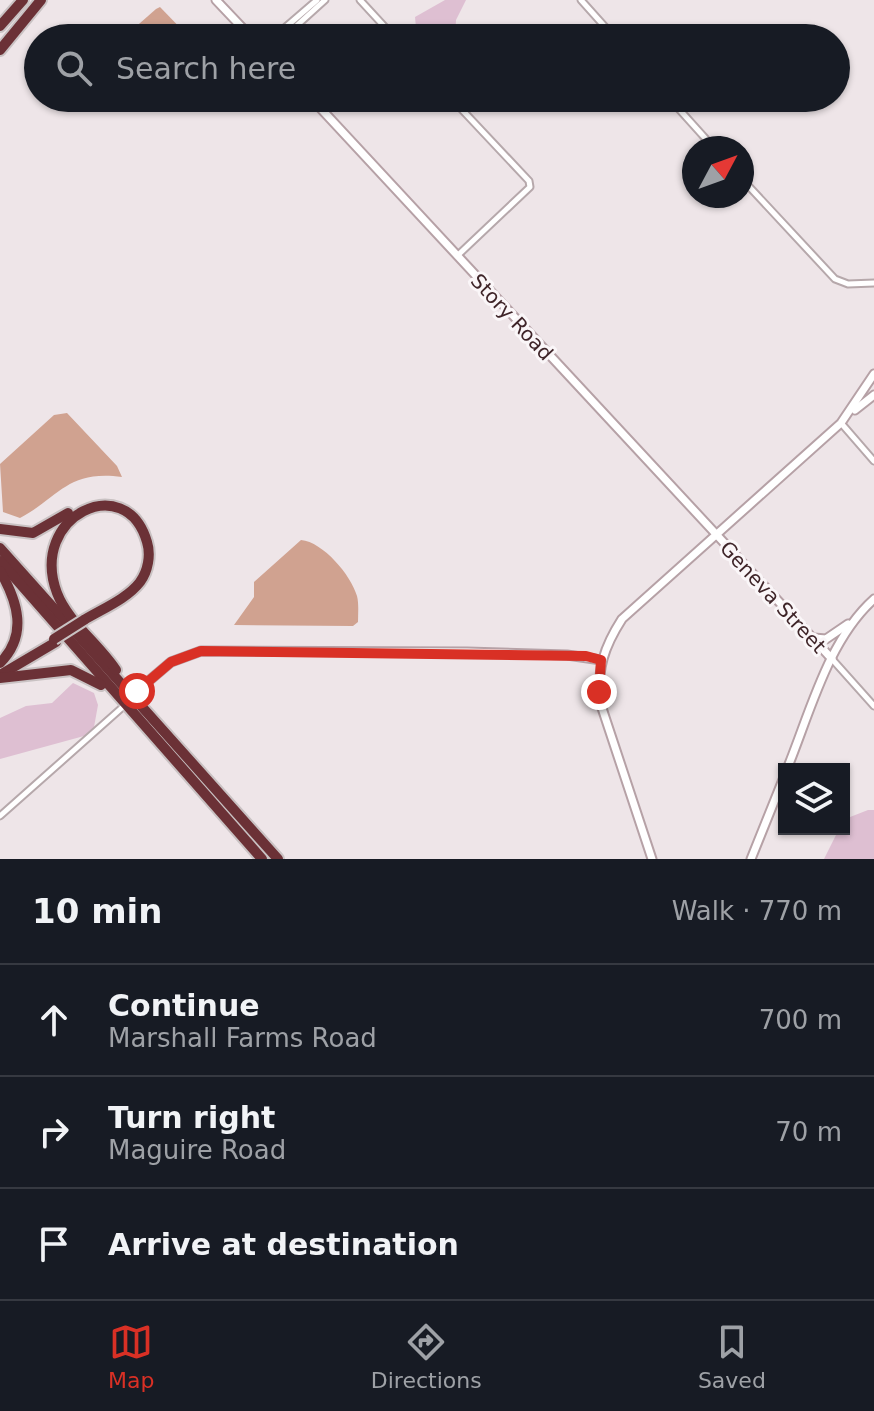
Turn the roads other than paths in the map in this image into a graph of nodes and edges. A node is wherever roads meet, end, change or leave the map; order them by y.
1 (23, 0) edge
2 (41, 0) edge
3 (216, 0) edge
4 (317, 0) edge
5 (325, 0) edge
6 (360, 0) edge
7 (581, 0) edge
8 (239, 24) edge
9 (289, 24) edge
10 (298, 24) edge
11 (382, 24) edge
12 (602, 24) edge
13 (0, 26) edge
14 (0, 50) edge
15 (324, 112) edge
16 (464, 112) edge
17 (682, 112) edge
18 (703, 136) edge
19 (754, 192) edge
20 (456, 257) junction
21 (874, 283) edge
22 (873, 380) edge
23 (874, 395) edge
24 (850, 414) junction
25 (841, 423) junction
26 (874, 461) edge
27 (0, 529) edge
28 (714, 534) junction
29 (0, 548) edge
30 (0, 561) edge
31 (0, 571) edge
32 (874, 599) edge
33 (852, 621) junction
34 (86, 622) junction
35 (812, 637) junction
36 (832, 659) junction
37 (601, 660) junction
38 (0, 663) edge
39 (0, 675) edge
40 (127, 702) junction
41 (874, 706) edge
42 (789, 763) edge
43 (778, 792) edge
44 (0, 816) edge
45 (262, 859) edge
46 (278, 859) edge
47 (652, 859) edge
48 (751, 859) edge

1 - 13 highway
2 - 14 highway
3 - 8 street
4 - 9 street
5 - 10 street
6 - 11 street
7 - 12 street
15 - 20 street, Story Road
16 - 20 street
17 - 18 street
19 - 21 street
20 - 28 street, Story Road
22 - 24 street
23 - 24 street
24 - 25 street
25 - 26 street
25 - 28 street
27 - 34 highway
28 - 35 street, Geneva Street
28 - 37 street
29 - 40 highway
30 - 40 highway
31 - 38 highway
32 - 33 street
33 - 35 street
33 - 36 street
34 - 39 highway, bridge
34 - 40 highway
35 - 36 street, Geneva Street
36 - 41 street
36 - 42 street
37 - 40 street
37 - 47 street
39 - 40 highway
40 - 44 street
40 - 45 highway
40 - 46 highway
43 - 48 street

